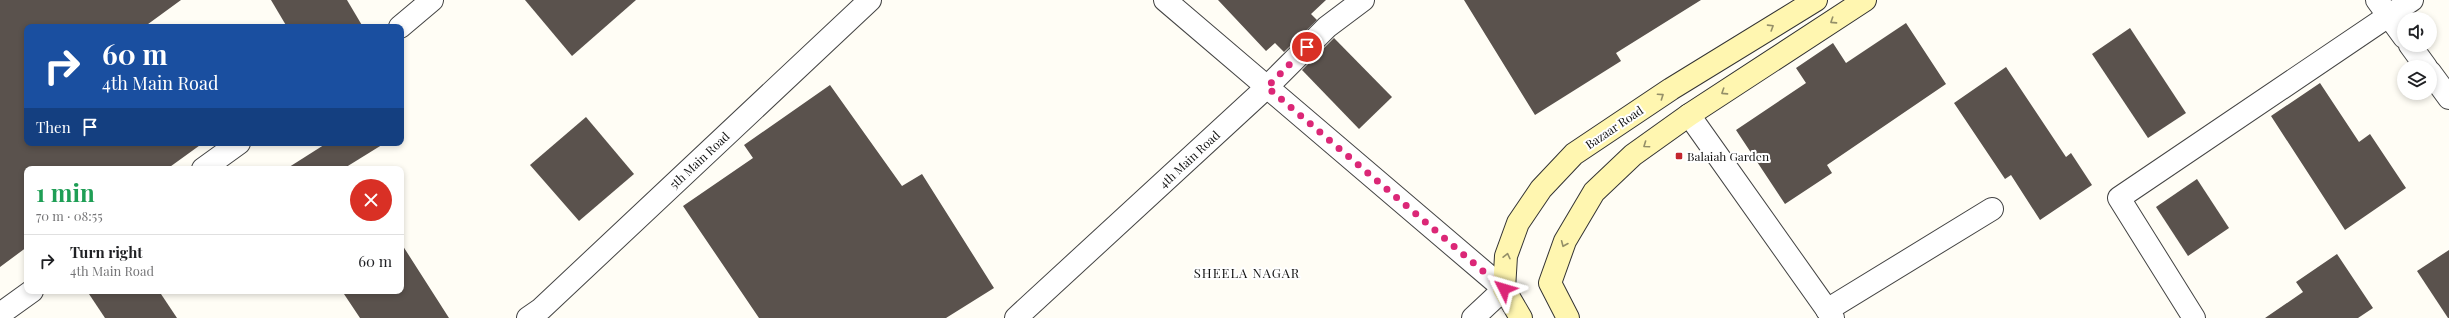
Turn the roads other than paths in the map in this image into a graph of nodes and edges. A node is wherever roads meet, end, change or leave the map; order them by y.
1 (432, 0) edge
2 (870, 0) edge
3 (1165, 0) edge
4 (1363, 0) edge
5 (1816, 0) edge
6 (1865, 0) edge
7 (2412, 0) edge
8 (2383, 8) edge
9 (404, 24) edge
10 (2397, 27) edge
11 (2437, 82) edge
12 (1267, 87) junction
13 (2449, 98) edge
14 (1689, 115) junction
15 (235, 146) edge
16 (207, 166) edge
17 (1992, 209) dead end
18 (1504, 289) junction
19 (28, 294) edge
20 (0, 314) edge
21 (1830, 314) edge
22 (528, 318) edge
23 (1016, 318) edge
24 (1473, 318) edge
25 (1521, 318) edge
26 (1568, 318) edge
27 (2194, 318) edge

1 - 9 street
2 - 22 street, 5th Main Road
3 - 12 street
4 - 12 street, 4th Main Road
18 -> 5 main road, Bazaar Road
6 -> 14 main road
7 - 8 street
8 - 10 street
8 - 27 street
11 - 13 street
12 - 18 street
12 - 23 street, 4th Main Road
14 - 21 street
14 -> 26 main road
15 - 16 street
17 - 21 street
18 - 24 street
18 - 25 main road
19 - 20 street

